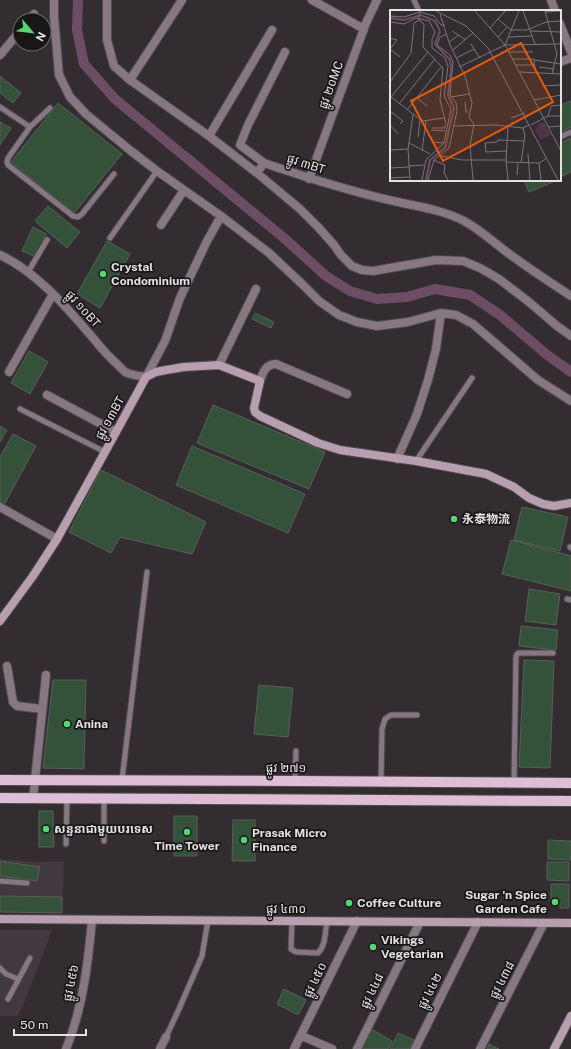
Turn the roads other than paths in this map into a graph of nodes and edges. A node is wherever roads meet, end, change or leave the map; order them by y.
1 (54, 0) edge
2 (107, 0) edge
3 (182, 0) edge
4 (312, 0) edge
5 (377, 0) edge
6 (414, 0) edge
7 (551, 0) edge
8 (419, 10) edge
9 (555, 10) edge
10 (561, 27) edge
11 (364, 29) junction
12 (272, 30) dead end
13 (12, 41) edge
14 (285, 52) dead end
15 (571, 52) edge
16 (0, 55) edge
17 (571, 58) edge
18 (561, 62) edge
19 (130, 80) junction
20 (0, 107) edge
21 (50, 108) dead end
22 (30, 127) junction
23 (571, 132) edge
24 (209, 136) junction
25 (561, 137) edge
26 (264, 163) junction
27 (157, 171) junction
28 (257, 173) junction
29 (114, 174) dead end
30 (309, 178) junction
31 (184, 190) junction
32 (221, 216) junction
33 (161, 225) dead end
34 (110, 238) dead end
35 (47, 240) dead end
36 (0, 255) edge
37 (28, 272) junction
38 (256, 289) dead end
39 (52, 294) junction
40 (571, 296) edge
41 (441, 312) junction
42 (571, 336) edge
43 (219, 365) junction
44 (9, 372) dead end
45 (146, 377) junction
46 (472, 378) dead end
47 (260, 381) junction
48 (347, 394) dead end
49 (47, 395) dead end
50 (571, 401) edge
51 (20, 409) dead end
52 (116, 432) junction
53 (105, 452) junction
54 (397, 458) junction
55 (416, 461) junction
56 (571, 503) edge
57 (0, 507) edge
58 (57, 539) junction
59 (147, 572) dead end
60 (1, 619) edge
61 (553, 653) dead end
62 (7, 666) dead end
63 (46, 675) dead end
64 (42, 709) junction
65 (417, 715) dead end
66 (296, 751) dead end
67 (0, 780) edge
68 (35, 780) junction
69 (122, 780) junction
70 (295, 781) junction
71 (381, 782) junction
72 (514, 783) junction
73 (571, 783) edge
74 (0, 798) edge
75 (33, 798) junction
76 (67, 799) junction
77 (104, 799) junction
78 (571, 800) edge
79 (104, 841) dead end
80 (66, 844) dead end
81 (0, 881) edge
82 (27, 883) dead end
83 (0, 919) edge
84 (92, 920) junction
85 (208, 920) junction
86 (292, 921) junction
87 (327, 921) junction
88 (357, 921) junction
89 (420, 922) junction
90 (478, 922) junction
91 (544, 923) junction
92 (571, 923) edge
93 (30, 958) dead end
94 (0, 968) edge
95 (18, 979) junction
96 (8, 999) dead end
97 (571, 1016) edge
98 (302, 1036) junction
99 (166, 1037) joint
100 (66, 1049) edge
101 (160, 1049) edge
102 (294, 1049) edge
103 (332, 1049) edge
104 (356, 1049) edge
105 (415, 1049) edge
106 (480, 1049) edge
107 (554, 1049) edge

1 - 27 street
2 - 19 street
3 - 19 street
4 - 11 street
5 - 11 street, ផ្លូវ ២០MC
6 - 8 lane
7 - 9 street
10 - 15 street
11 - 30 street, ផ្លូវ ២០MC
12 - 24 street
13 - 16 street
14 - 26 street, ផ្លូវ ៣BT
17 - 18 street
19 - 24 street
20 - 22 lane
21 - 22 lane
22 - 29 lane
23 - 25 lane
24 - 28 street
26 - 28 street
26 - 30 street, ផ្លូវ ៣BT
27 - 31 street
27 - 34 lane
28 - 42 street
30 - 40 street, ផ្លូវ ៣BT
31 - 32 street
31 - 33 street
32 - 41 street
32 - 45 street, ផ្លូវ ១៣BT
35 - 37 lane
36 - 37 street, ផ្លូវ ១០BT
37 - 39 street, ផ្លូវ ១០BT
38 - 43 street
39 - 44 street
39 - 45 street, ផ្លូវ ១០BT
41 - 50 street
41 - 54 street
43 - 45 street
43 - 47 street
45 - 52 street, ផ្លូវ ១៣BT
46 - 55 lane
47 - 48 street
47 - 54 street
49 - 52 street
51 - 53 lane
52 - 53 street, ផ្លូវ ១៣BT
53 - 58 street, ផ្លូវ ១៣BT
54 - 55 street
55 - 56 street
57 - 58 street
58 - 60 street, ផ្លូវ ១៣BT
59 - 69 lane
61 - 72 lane
62 - 64 street
63 - 64 street
64 - 68 street
65 - 71 lane
66 - 70 lane
67 - 68 main road, ផ្លូវ ២៧១
68 - 69 main road, ផ្លូវ ២៧១
68 - 75 street
69 - 70 main road, ផ្លូវ ២៧១
70 - 71 main road, ផ្លូវ ២៧១
71 - 72 main road, ផ្លូវ ២៧១
72 - 73 main road, ផ្លូវ ២៧១
74 - 75 main road
75 - 76 main road
76 - 77 main road
76 - 80 lane
77 - 78 main road
77 - 79 lane
81 - 82 lane
83 - 84 street, ផ្លូវ ៤៣០
84 - 85 street, ផ្លូវ ៤៣០
84 - 100 street, ផ្លូវ ៤៥៦
85 - 86 street, ផ្លូវ ៤៣០
85 - 99 lane
86 - 87 street, ផ្លូវ ៤៣០
86 - 87 lane
87 - 88 street, ផ្លូវ ៤៣០
88 - 89 street, ផ្លូវ ៤៣០
88 - 98 street, ផ្លូវ ៤៥០
89 - 90 street, ផ្លូវ ៤៣០
89 - 104 street, ផ្លូវ ៤៤៨
90 - 91 street, ផ្លូវ ៤៣០
90 - 105 street, ផ្លូវ ៤៤២
91 - 92 street, ផ្លូវ ៤៣០
91 - 106 street, ផ្លូវ ៤៣៨
93 - 95 lane
94 - 95 lane
95 - 96 lane
97 - 107 street
98 - 102 street, ផ្លូវ ៤៥០
98 - 103 street
99 - 101 street

